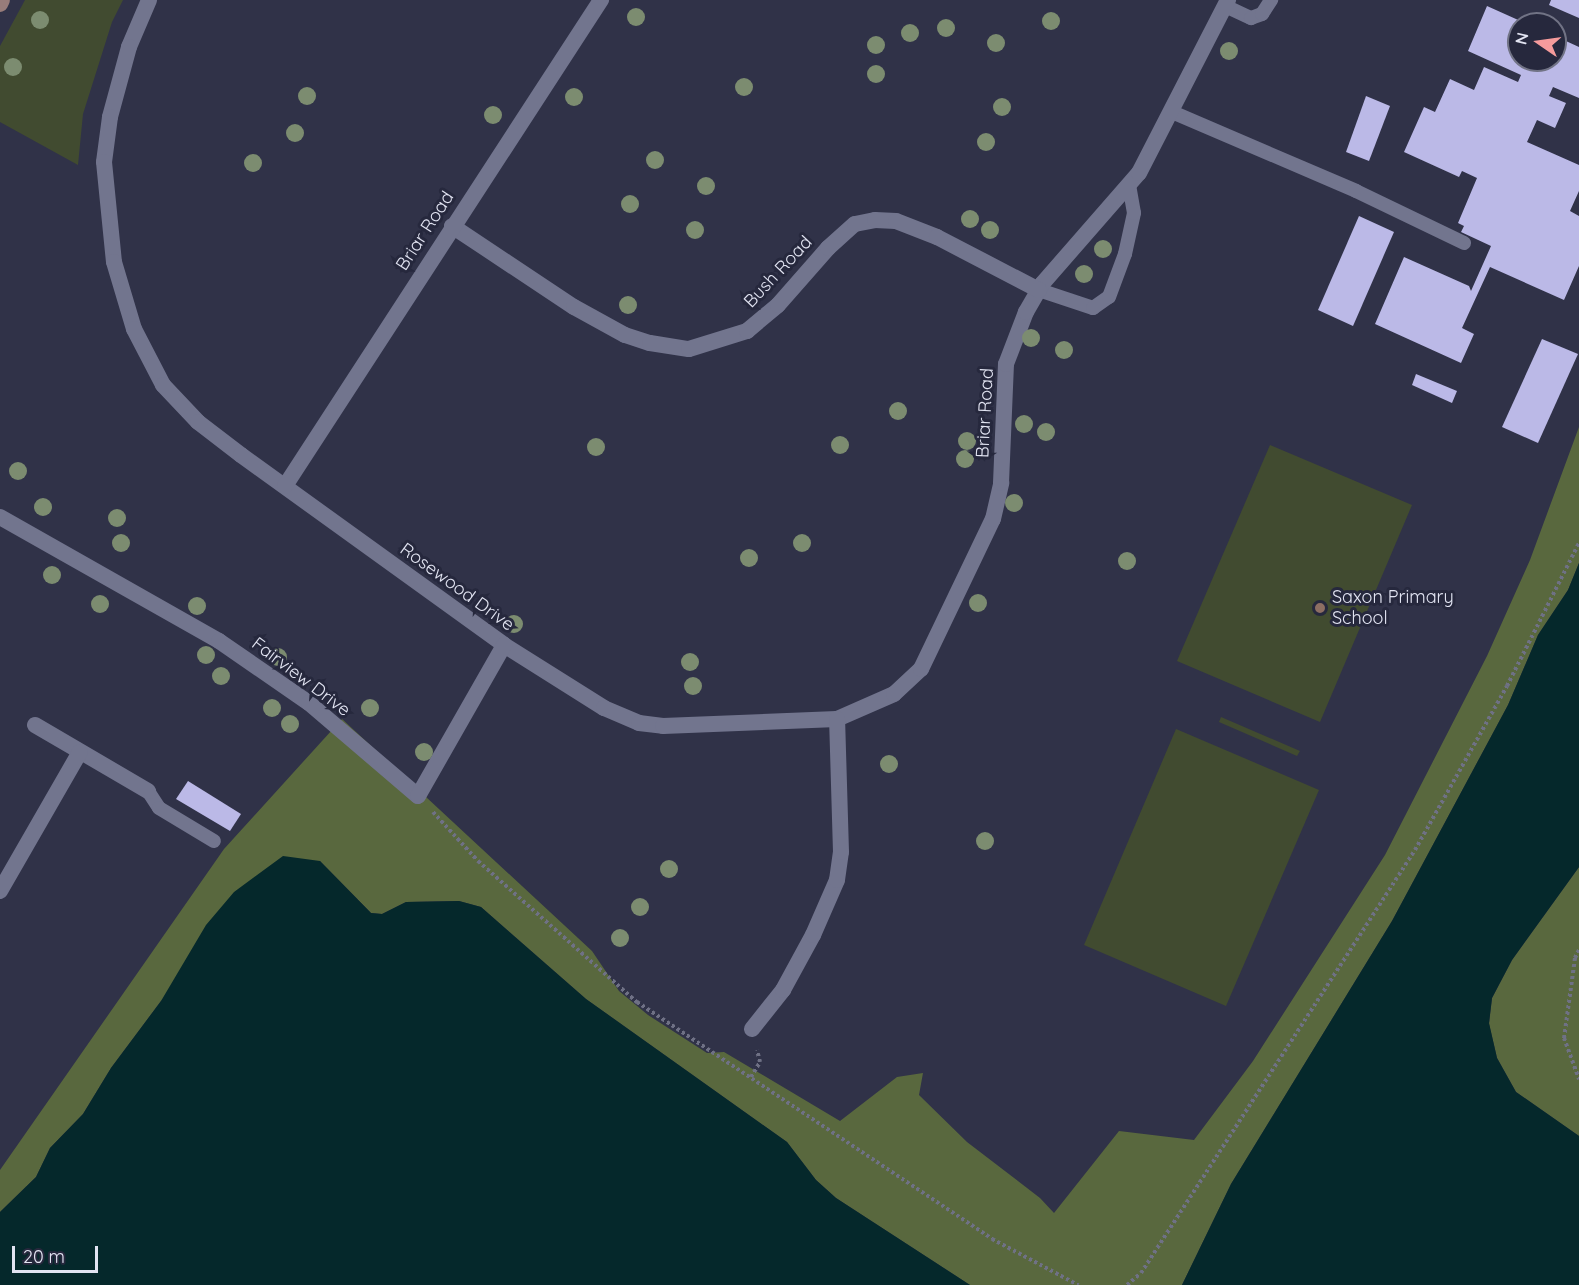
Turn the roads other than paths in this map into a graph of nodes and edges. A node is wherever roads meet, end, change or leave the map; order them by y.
1 (2, 0) edge
2 (149, 0) edge
3 (602, 0) edge
4 (1271, 0) edge
5 (1227, 3) edge
6 (0, 4) edge
7 (1172, 112) junction
8 (1129, 186) junction
9 (452, 226) junction
10 (1464, 243) dead end
11 (1039, 290) junction
12 (285, 486) junction
13 (0, 517) edge
14 (504, 645) junction
15 (837, 719) junction
16 (35, 725) dead end
17 (80, 752) junction
18 (148, 791) joint
19 (214, 841) dead end
20 (0, 891) edge
21 (752, 1029) dead end

1 - 6 main road
2 - 12 street, Rosewood Drive
3 - 9 street, Briar Road
4 - 5 lane
5 - 7 street, Briar Road
7 - 8 street, Briar Road
7 - 10 lane
8 - 11 street, Briar Road
8 - 11 lane
9 - 11 street, Bush Road
9 - 12 street, Briar Road
11 - 15 street, Briar Road
12 - 14 street, Rosewood Drive
13 - 14 street, Fairview Drive
14 - 15 street, Rosewood Drive
15 - 21 street
16 - 17 street
17 - 18 street
17 - 20 street
18 - 19 lane

